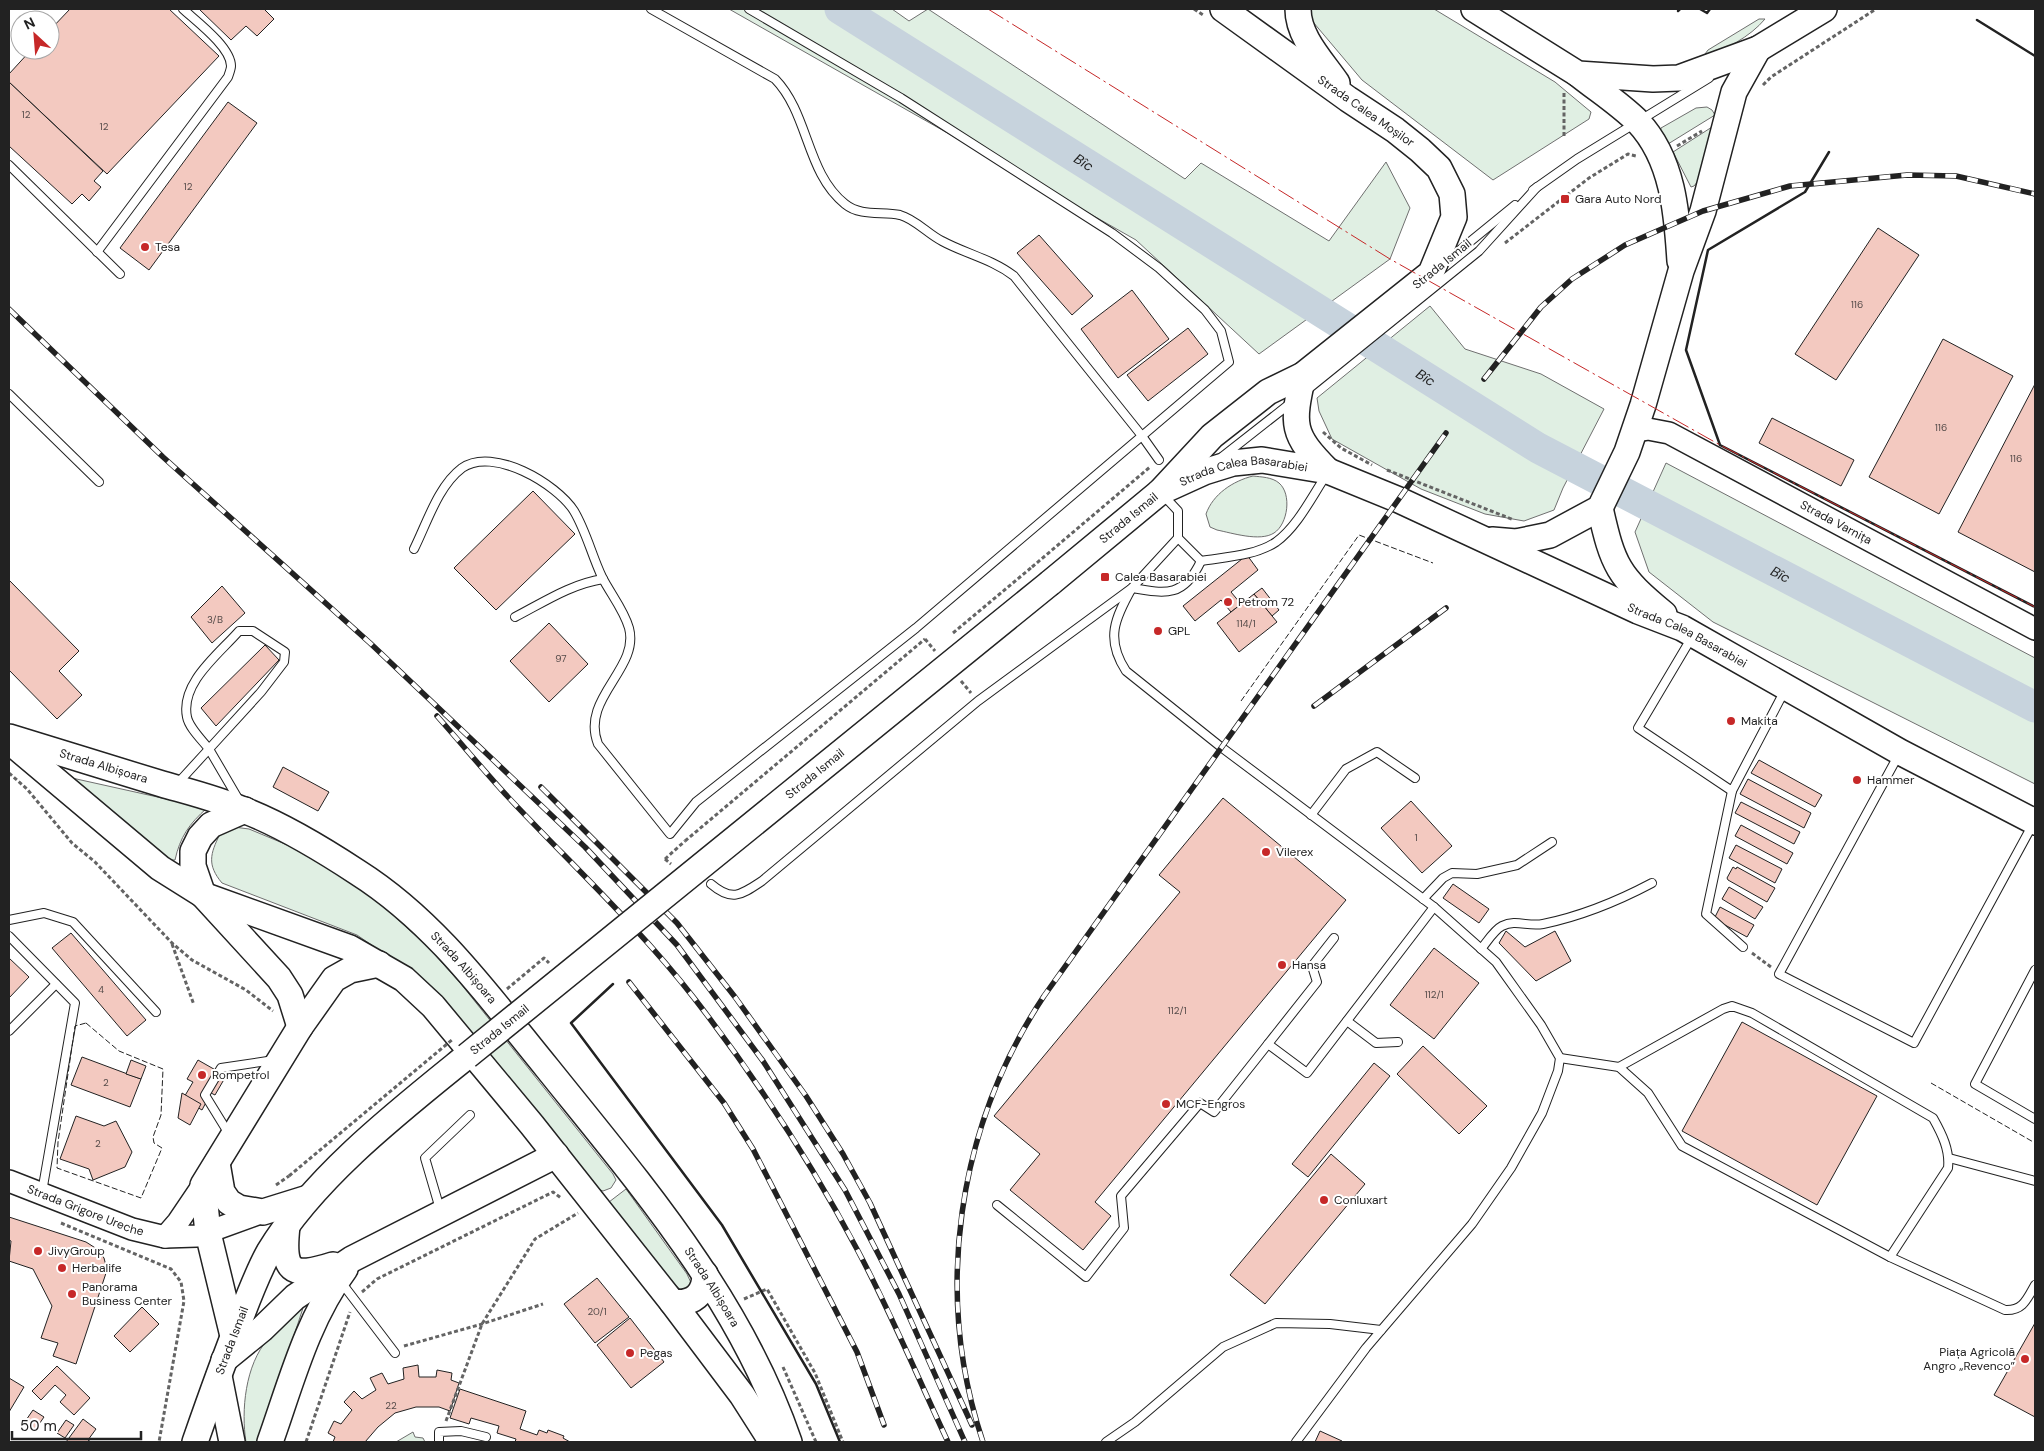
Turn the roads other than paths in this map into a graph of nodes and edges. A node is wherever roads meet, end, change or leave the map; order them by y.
1 (183, 9) edge
2 (651, 9) edge
3 (749, 9) edge
4 (1298, 9) edge
5 (1474, 9) edge
6 (1824, 9) edge
7 (1216, 14) edge
8 (1758, 49) junction
9 (1571, 83) junction
10 (1348, 100) junction
11 (1637, 122) junction
12 (9, 165) edge
13 (1537, 187) junction
14 (97, 252) junction
15 (1681, 271) junction
16 (1431, 273) junction
17 (120, 274) dead end
18 (1414, 296) junction
19 (1304, 386) junction
20 (9, 394) edge
21 (1142, 436) junction
22 (1631, 441) junction
23 (1159, 460) road end
24 (1328, 471) junction
25 (1204, 472) junction
26 (100, 482) dead end
27 (1160, 492) junction
28 (1602, 504) junction
29 (1178, 538) junction
30 (1481, 539) junction
31 (414, 549) dead end
32 (1201, 561) junction
33 (604, 579) junction
34 (1132, 588) junction
35 (515, 617) dead end
36 (2035, 628) edge
37 (1687, 632) junction
38 (1786, 689) junction
39 (9, 737) edge
40 (9, 741) edge
41 (209, 749) junction
42 (1900, 752) junction
43 (1415, 778) dead end
44 (174, 788) junction
45 (1732, 791) junction
46 (245, 810) junction
47 (1311, 815) junction
48 (2035, 822) edge
49 (1552, 842) dead end
50 (1652, 883) dead end
51 (711, 884) dead end
52 (203, 895) junction
53 (1423, 899) junction
54 (1434, 907) junction
55 (9, 920) edge
56 (9, 936) edge
57 (1334, 938) dead end
58 (1744, 947) road end
59 (1481, 949) junction
60 (379, 964) junction
61 (2035, 970) edge
62 (56, 984) junction
63 (156, 1012) dead end
64 (1347, 1021) junction
65 (300, 1028) junction
66 (9, 1031) edge
67 (1398, 1042) dead end
68 (1268, 1044) junction
69 (1560, 1058) junction
70 (281, 1059) junction
71 (1619, 1067) junction
72 (470, 1114) dead end
73 (2035, 1119) edge
74 (232, 1138) junction
75 (556, 1155) junction
76 (1949, 1158) junction
77 (217, 1163) junction
78 (2035, 1182) edge
79 (9, 1183) edge
80 (203, 1185) junction
81 (42, 1194) junction
82 (308, 1198) junction
83 (997, 1205) dead end
84 (263, 1212) junction
85 (441, 1214) junction
86 (288, 1225) junction
87 (208, 1233) junction
88 (164, 1237) junction
89 (1890, 1257) junction
90 (345, 1269) junction
91 (704, 1274) junction
92 (2035, 1285) edge
93 (672, 1302) junction
94 (1381, 1330) junction
95 (233, 1336) junction
96 (398, 1350) road end
97 (221, 1367) junction
98 (486, 1437) dead end
99 (195, 1442) edge
100 (232, 1442) edge
101 (270, 1442) edge
102 (439, 1442) edge
103 (772, 1442) edge
104 (789, 1442) edge
105 (1106, 1442) edge
106 (1296, 1442) edge

1 - 14 lane
2 - 21 lane
3 - 21 lane
4 - 10 main road
5 - 9 main road
6 - 8 main road, Strada Ismail
7 - 10 main road, Strada Calea Moșilor
8 - 9 main road
8 - 11 lane, Strada Ismail
8 - 15 main road
9 - 11 main road
10 - 16 main road, Strada Calea Moșilor
11 - 13 lane, Strada Ismail
11 - 15 main road
12 - 14 lane
13 - 16 lane, Strada Ismail
13 - 18 lane, Strada Ismail
14 - 17 lane
15 - 22 main road
16 - 18 main road, Strada Ismail
18 - 19 main road, Strada Ismail
19 - 24 main road, Strada Calea Basarabiei
19 - 25 lane, Strada Ismail
19 - 27 main road, Strada Ismail
20 - 26 lane
21 - 23 lane
21 - 33 lane
22 - 28 main road
22 - 36 street, Strada Varnița
24 - 25 main road, Strada Calea Basarabiei
24 - 30 main road, Strada Calea Basarabiei
24 - 32 lane
25 - 27 main road, Strada Calea Basarabiei
27 - 29 lane
27 - 82 main road, Strada Ismail, bridge
28 - 30 main road
28 - 37 main road
29 - 32 lane
29 - 34 lane
30 - 37 main road, Strada Calea Basarabiei
31 - 33 lane
32 - 34 lane
33 - 35 lane
34 - 47 lane
34 - 51 lane
37 - 38 main road, Strada Calea Basarabiei
37 - 45 lane
38 - 42 main road, Strada Calea Basarabiei
38 - 45 lane
39 - 44 main road, Strada Albișoara
40 - 52 main road, Strada Albișoara
41 - 41 lane
41 - 44 lane
41 - 46 lane
42 - 48 main road, Strada Calea Basarabiei
42 - 48 lane
43 - 47 lane
44 - 46 main road, Strada Albișoara
45 - 58 lane
46 - 52 main road
46 - 91 main road, Strada Albișoara
47 - 53 lane
49 - 53 lane
50 - 59 lane
52 - 60 main road, Strada Albișoara
52 - 65 main road
53 - 54 lane
54 - 59 lane
54 - 64 lane
55 - 63 lane
56 - 62 lane
57 - 68 lane
59 - 69 lane
60 - 65 main road
60 - 75 main road, Strada Albișoara
61 - 73 lane
62 - 66 lane
62 - 81 lane
64 - 67 lane
64 - 68 lane
65 - 70 main road
68 - 83 lane
69 - 71 lane
69 - 94 lane
70 - 74 main road
70 - 74 lane
71 - 76 lane
71 - 89 lane
72 - 85 lane
74 - 77 main road
75 - 85 main road
75 - 93 main road, Strada Albișoara
76 - 78 lane
76 - 89 lane
77 - 80 main road
77 - 84 main road
79 - 81 street, Strada Grigore Ureche
80 - 87 main road
80 - 88 street
81 - 88 street, Strada Grigore Ureche
82 - 84 main road
82 - 86 main road, Strada Ismail
84 - 87 street, Strada Grigore Ureche
85 - 90 main road
86 - 90 main road
86 - 95 main road, Strada Ismail
87 - 88 street, Strada Grigore Ureche
87 - 95 main road
89 - 92 lane
90 - 96 lane
90 - 97 main road
90 - 101 main road
91 - 93 main road
91 - 104 main road, Strada Albișoara
93 - 103 main road, Strada Albișoara
94 - 105 lane
94 - 106 lane
95 - 97 main road, Strada Ismail
97 - 99 main road, Strada Ismail
97 - 100 main road
98 - 102 lane

